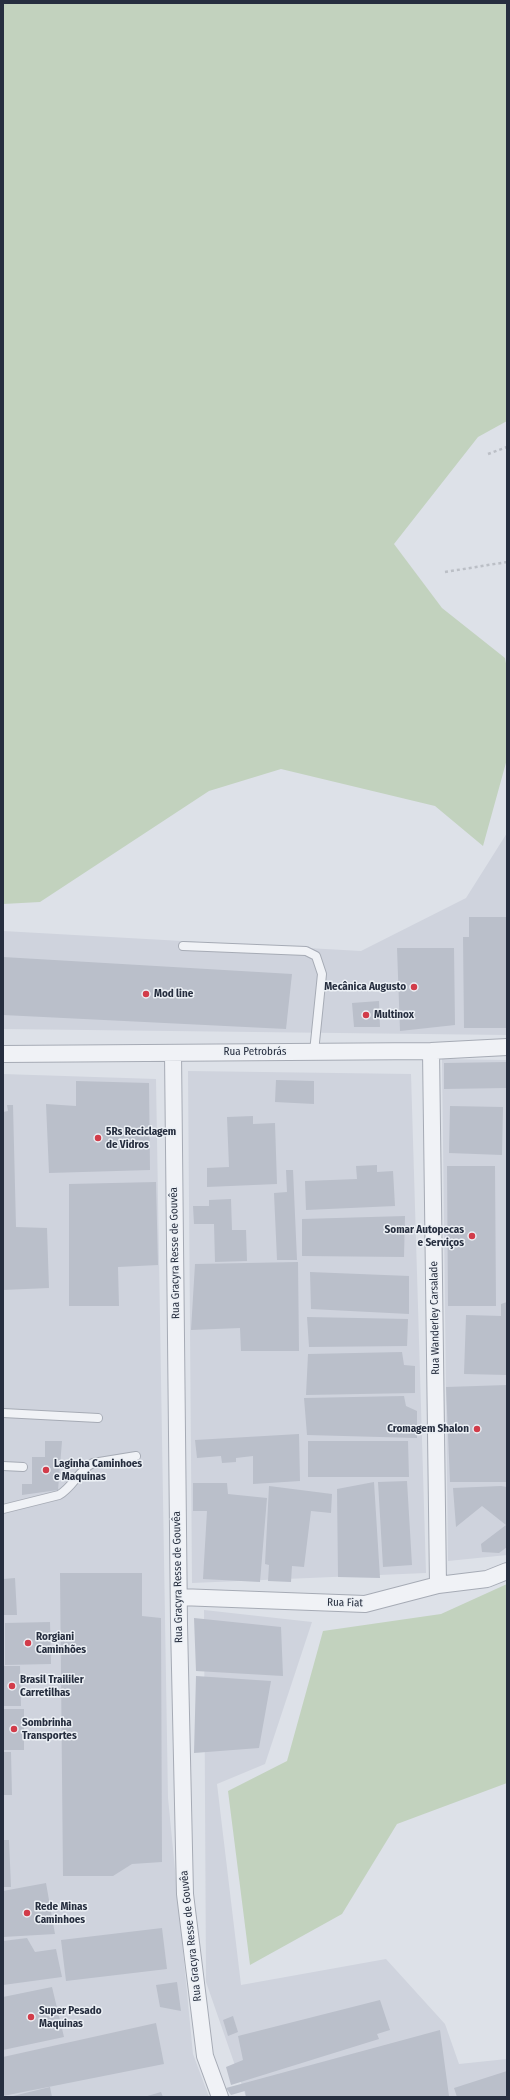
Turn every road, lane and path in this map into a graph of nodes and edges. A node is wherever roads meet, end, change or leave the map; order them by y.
1 (507, 447) edge
2 (488, 454) dead end
3 (507, 562) edge
4 (445, 572) dead end
5 (183, 946) dead end
6 (507, 1047) edge
7 (431, 1051) junction
8 (314, 1052) junction
9 (173, 1053) junction
10 (3, 1054) edge
11 (3, 1412) edge
12 (98, 1418) dead end
13 (136, 1456) dead end
14 (3, 1466) edge
15 (23, 1467) dead end
16 (3, 1509) edge
17 (507, 1571) edge
18 (438, 1585) junction
19 (179, 1597) junction
20 (220, 2097) edge

1 - 2 path
3 - 4 path
5 - 8 lane
6 - 7 street, Rua Petrobrás
7 - 8 street, Rua Petrobrás
7 - 18 street, Rua Wanderley Carsalade
8 - 9 street, Rua Petrobrás
9 - 10 street, Rua Petrobrás
9 - 19 street, Rua Gracyra Resse de Gouvêa
11 - 12 lane
13 - 16 lane
14 - 15 lane
17 - 18 street, Rua Fiat
18 - 19 street, Rua Fiat
19 - 20 street, Rua Gracyra Resse de Gouvêa

